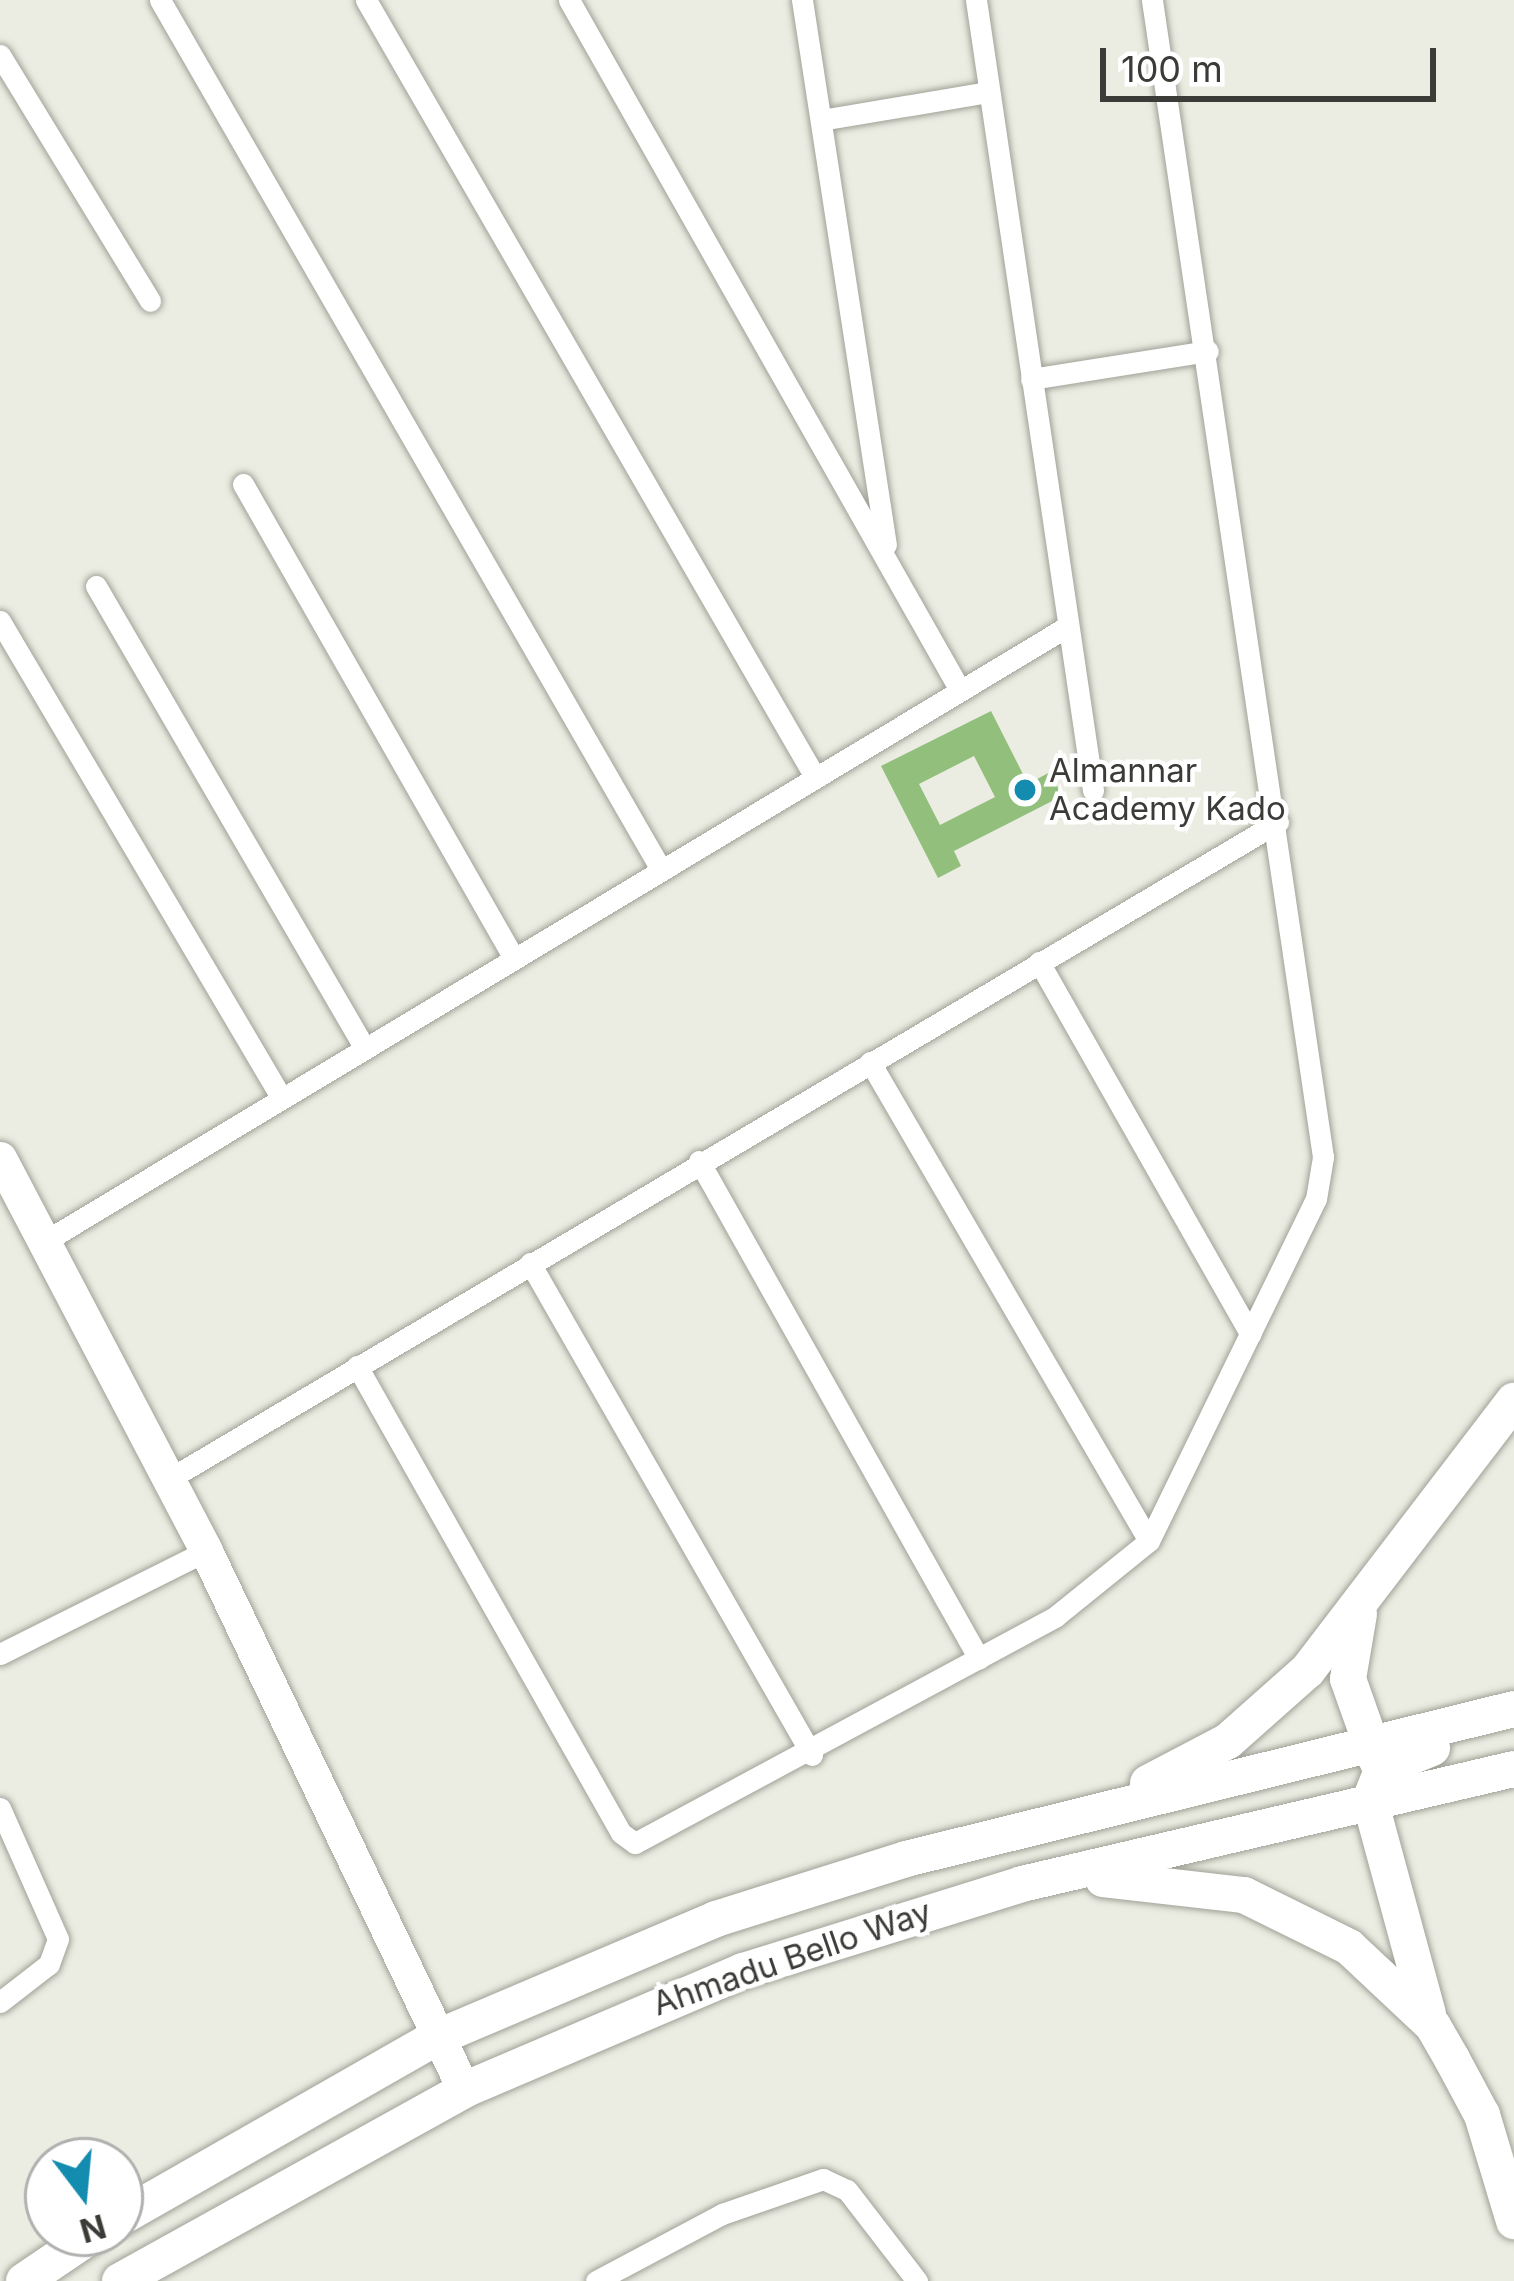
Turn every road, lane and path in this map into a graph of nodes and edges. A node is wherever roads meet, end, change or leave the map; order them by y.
1 (160, 0) edge
2 (367, 0) edge
3 (568, 0) edge
4 (802, 0) edge
5 (976, 0) edge
6 (1152, 0) edge
7 (0, 55) edge
8 (989, 92) junction
9 (821, 120) junction
10 (150, 301) dead end
11 (1208, 351) junction
12 (1031, 379) junction
13 (243, 484) dead end
14 (888, 557) junction
15 (96, 586) dead end
16 (0, 621) edge
17 (1068, 626) junction
18 (957, 685) junction
19 (812, 772) junction
20 (1093, 790) dead end
21 (1278, 821) junction
22 (659, 866) junction
23 (512, 956) junction
24 (1040, 962) junction
25 (364, 1047) junction
26 (869, 1062) junction
27 (281, 1097) junction
28 (0, 1158) edge
29 (699, 1161) junction
30 (46, 1240) junction
31 (530, 1263) junction
32 (1250, 1334) junction
33 (357, 1366) junction
34 (1514, 1401) edge
35 (169, 1479) junction
36 (1149, 1541) junction
37 (206, 1551) junction
38 (1363, 1599) junction
39 (0, 1654) edge
40 (979, 1659) junction
41 (1514, 1709) edge
42 (1514, 1719) edge
43 (812, 1755) junction
44 (1514, 1769) edge
45 (1373, 1771) junction
46 (0, 1808) edge
47 (1030, 1828) junction
48 (1022, 1883) junction
49 (0, 2002) edge
50 (1433, 2026) junction
51 (436, 2038) junction
52 (464, 2090) junction
53 (144, 2204) edge
54 (1514, 2222) edge
55 (59, 2257) edge
56 (24, 2281) edge
57 (120, 2281) edge
58 (596, 2281) edge
59 (917, 2281) edge

1 - 22 street
2 - 19 street
3 - 14 street
4 - 9 street
5 - 8 street
6 - 11 street
7 - 10 street
8 - 9 street
8 - 12 street
9 - 14 street
11 - 12 street
11 - 21 street
12 - 17 street
13 - 23 street
14 - 18 street
15 - 25 street
16 - 27 street
17 - 18 street
17 - 20 street
18 - 19 street
19 - 22 street
21 - 24 street
21 - 32 street
22 - 23 street
23 - 25 street
24 - 26 street
24 - 32 street
25 - 27 street
26 - 29 street
26 - 36 street
27 - 30 street
28 - 30 street
29 - 31 street
29 - 40 street
30 - 35 street
31 - 33 street
31 - 43 street
32 - 36 street
33 - 35 street
33 - 43 street
34 - 38 main road
35 - 37 street
36 - 40 street
37 - 39 street
37 - 51 street
38 - 45 main road
38 - 47 main road
40 - 43 street
41 - 45 main road, Ahmadu Bello Way
42 - 45 main road
44 - 45 main road, Ahmadu Bello Way
45 - 47 main road, Ahmadu Bello Way
45 - 48 main road, Ahmadu Bello Way
45 - 50 main road
46 - 49 street
47 - 51 main road, Ahmadu Bello Way
48 - 50 main road
48 - 52 main road, Ahmadu Bello Way
50 - 54 main road
51 - 52 street
51 - 53 main road, Ahmadu Bello Way
52 - 57 main road, Ahmadu Bello Way
55 - 56 main road
58 - 59 street

